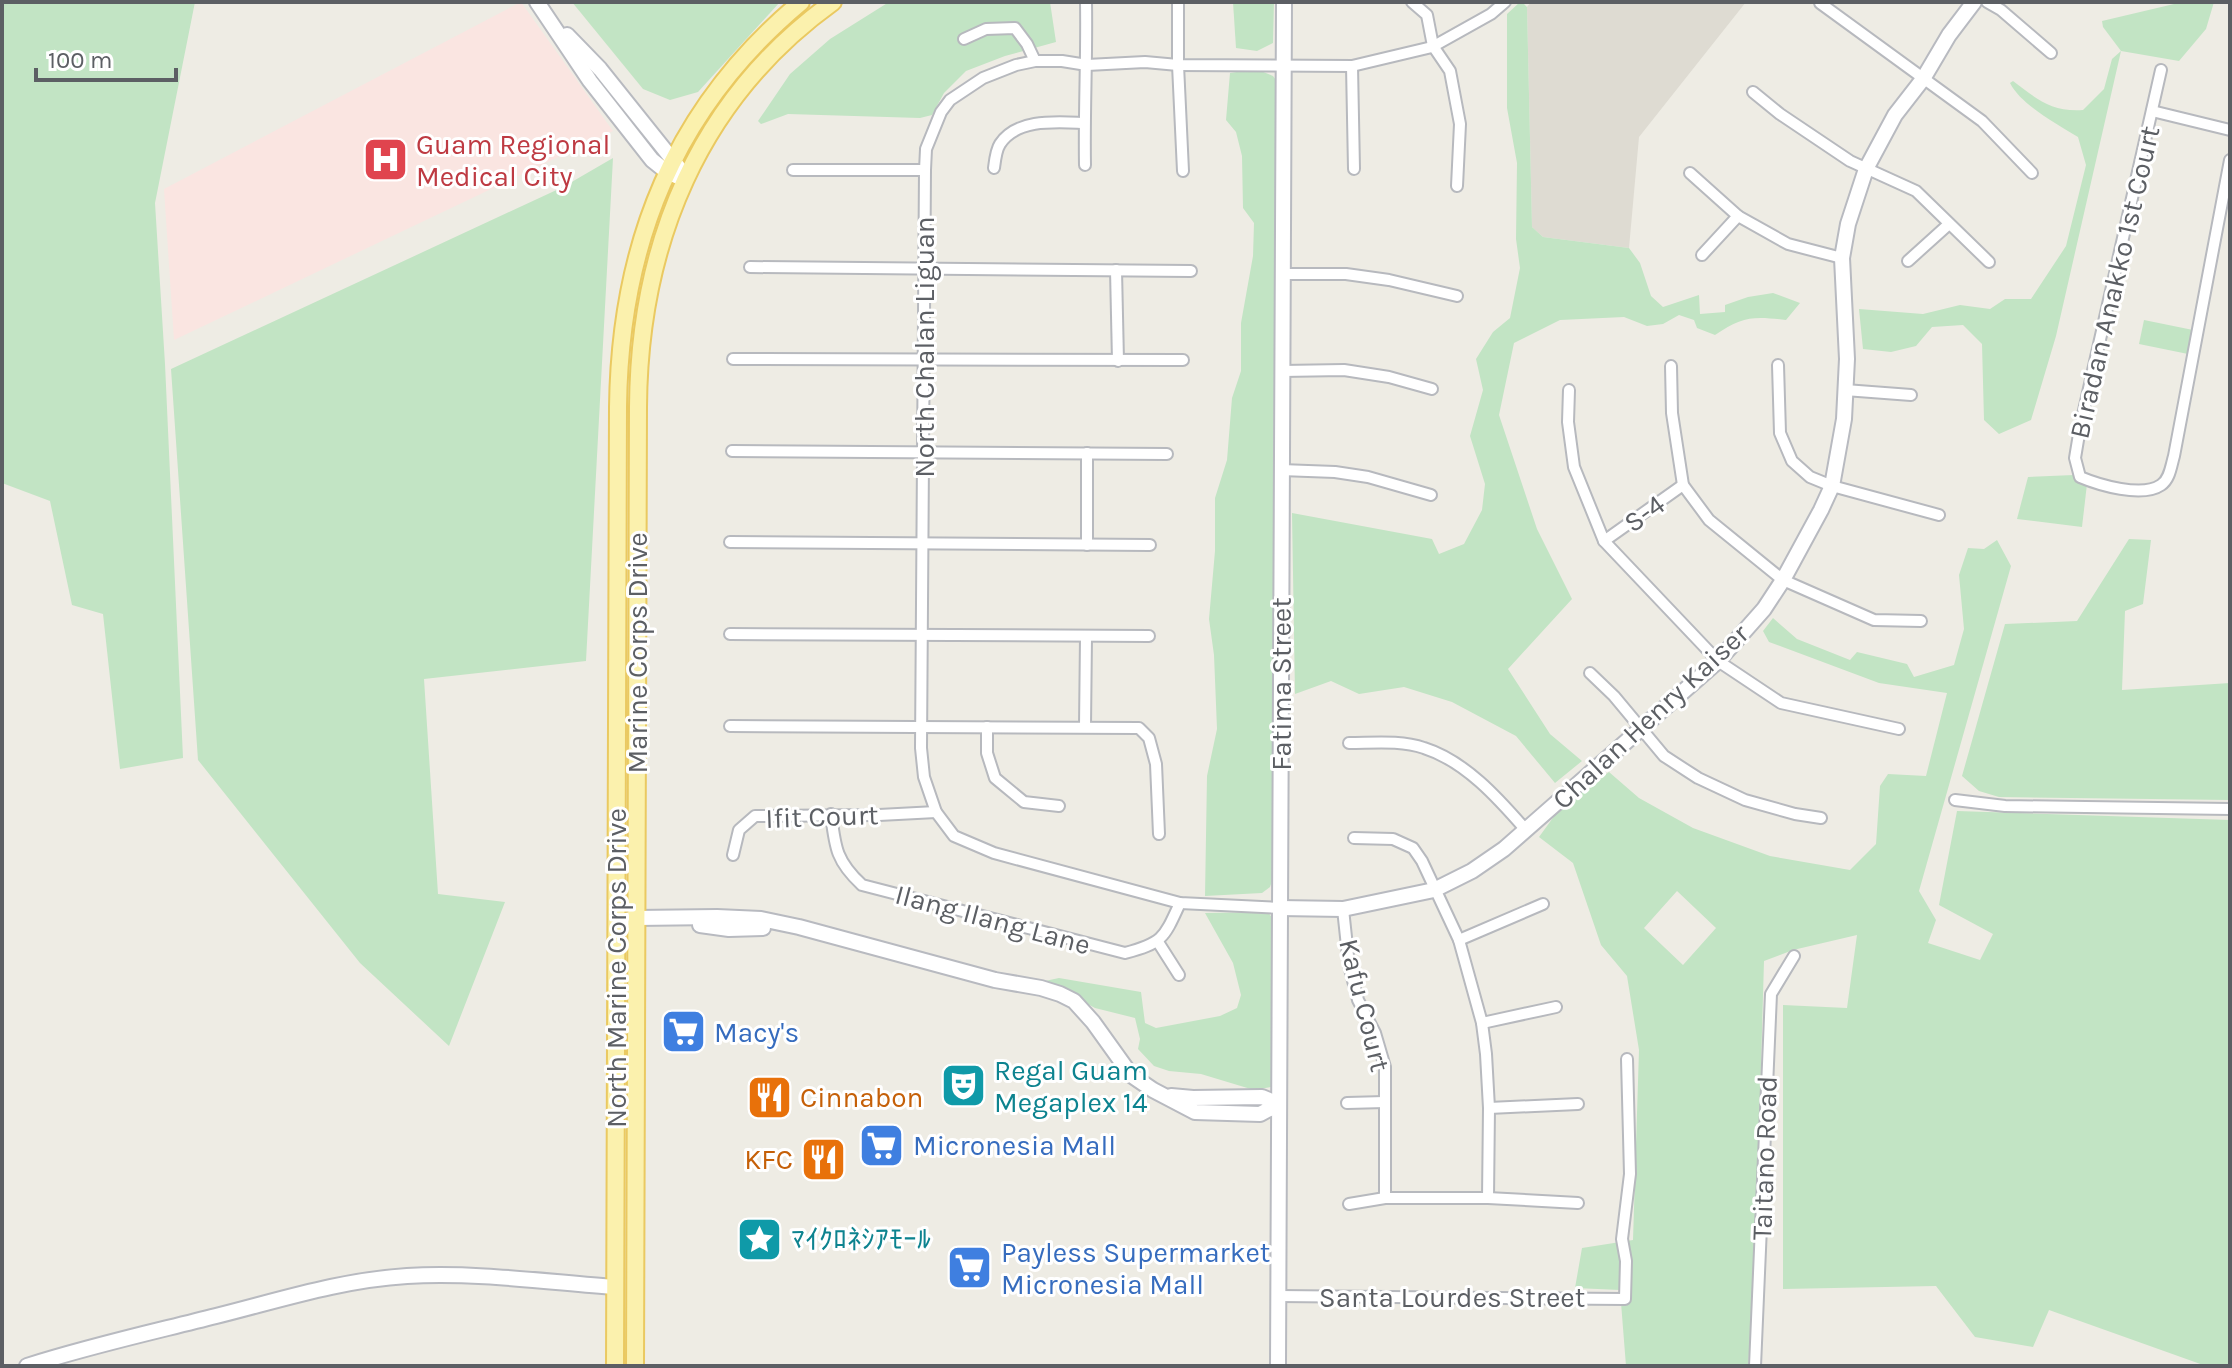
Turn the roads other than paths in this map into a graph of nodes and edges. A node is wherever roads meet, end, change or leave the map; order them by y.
1 (537, 2) edge
2 (801, 2) edge
3 (833, 2) edge
4 (1086, 2) edge
5 (1178, 2) edge
6 (1284, 2) edge
7 (1412, 2) edge
8 (1505, 2) edge
9 (1974, 2) edge
10 (1987, 2) edge
11 (1820, 3) edge
12 (964, 39) dead end
13 (1433, 46) junction
14 (2051, 53) dead end
15 (1035, 61) junction
16 (1087, 65) junction
17 (1178, 65) junction
18 (1284, 65) junction
19 (1352, 66) junction
20 (2161, 70) dead end
21 (1923, 79) junction
22 (1753, 92) dead end
23 (2152, 111) junction
24 (1084, 123) junction
25 (2230, 130) edge
26 (2230, 160) edge
27 (670, 165) junction
28 (1085, 165) dead end
29 (994, 168) dead end
30 (1354, 169) dead end
31 (1866, 169) junction
32 (793, 170) dead end
33 (925, 170) junction
34 (1183, 171) dead end
35 (1690, 173) dead end
36 (2032, 173) dead end
37 (686, 180) junction
38 (1457, 186) dead end
39 (1738, 216) junction
40 (1949, 224) junction
41 (1702, 255) dead end
42 (1842, 258) junction
43 (1908, 261) dead end
44 (1989, 262) dead end
45 (750, 267) dead end
46 (924, 270) junction
47 (1116, 270) junction
48 (1191, 271) dead end
49 (1283, 274) junction
50 (1457, 296) dead end
51 (733, 359) dead end
52 (924, 360) junction
53 (1183, 360) dead end
54 (1118, 361) junction
55 (1778, 365) dead end
56 (1671, 366) dead end
57 (1282, 371) junction
58 (1432, 389) dead end
59 (1569, 390) dead end
60 (1845, 390) junction
61 (1911, 395) dead end
62 (732, 451) dead end
63 (923, 451) junction
64 (1087, 453) junction
65 (1167, 454) dead end
66 (1281, 470) junction
67 (1683, 485) junction
68 (1832, 486) junction
69 (1431, 495) dead end
70 (1939, 515) dead end
71 (1604, 541) junction
72 (730, 542) dead end
73 (922, 542) junction
74 (1087, 545) junction
75 (1150, 545) dead end
76 (1783, 580) junction
77 (1921, 621) dead end
78 (730, 634) dead end
79 (922, 634) junction
80 (1149, 636) dead end
81 (1086, 637) junction
82 (1718, 661) junction
83 (1590, 673) dead end
84 (730, 726) dead end
85 (921, 726) junction
86 (1085, 726) junction
87 (987, 727) junction
88 (1642, 727) junction
89 (1899, 729) dead end
90 (1349, 743) dead end
91 (1955, 800) dead end
92 (1059, 806) dead end
93 (2230, 809) edge
94 (936, 812) junction
95 (831, 814) junction
96 (1821, 818) dead end
97 (1525, 829) junction
98 (1159, 834) dead end
99 (1354, 838) dead end
100 (733, 855) dead end
101 (1434, 890) junction
102 (1180, 903) junction
103 (1543, 904) dead end
104 (1280, 908) junction
105 (1343, 909) junction
106 (616, 922) junction
107 (636, 922) junction
108 (1459, 940) junction
109 (1158, 942) junction
110 (1794, 956) dead end
111 (1179, 975) dead end
112 (1556, 1007) dead end
113 (1482, 1023) junction
114 (1627, 1059) dead end
115 (1385, 1102) junction
116 (1347, 1103) dead end
117 (1279, 1104) junction
118 (1578, 1104) dead end
119 (1489, 1108) junction
120 (1385, 1198) junction
121 (1488, 1198) junction
122 (1578, 1203) dead end
123 (1349, 1204) dead end
124 (615, 1287) junction
125 (1278, 1296) junction
126 (27, 1366) edge
127 (615, 1366) edge
128 (635, 1366) edge
129 (1278, 1366) edge
130 (1755, 1366) edge

1 - 27 main road
2 - 27 main road, North Marine Corps Drive
3 - 37 main road, Marine Corps Drive
4 - 16 street
5 - 17 street
6 - 18 main road, Fatima Street
7 - 13 street
8 - 13 street, North Chalan Liguan
9 - 21 main road, Chalan Henry Kaiser
10 - 14 street
11 - 21 street
12 - 15 street
13 - 19 street, North Chalan Liguan
13 - 38 street
15 - 16 street, North Chalan Liguan
15 - 33 street, North Chalan Liguan
16 - 17 street, North Chalan Liguan
16 - 24 street
17 - 18 street, North Chalan Liguan
17 - 34 street
18 - 19 street, North Chalan Liguan
18 - 49 main road, Fatima Street
19 - 30 street
20 - 23 street
21 - 31 main road, Chalan Henry Kaiser
21 - 36 street
22 - 31 street
23 - 25 street
23 - 26 street, Biradan Anakko 1st Court
24 - 28 street
24 - 29 street
27 - 37 main road
27 - 106 main road, North Marine Corps Drive
31 - 40 street
31 - 42 main road, Chalan Henry Kaiser
32 - 33 street
33 - 46 street, North Chalan Liguan
35 - 39 street
37 - 107 main road, Marine Corps Drive
39 - 41 street
39 - 42 street
40 - 43 street
40 - 44 street
42 - 60 main road, Chalan Henry Kaiser
45 - 46 street
46 - 47 street
46 - 52 street, North Chalan Liguan
47 - 48 street
47 - 54 street
49 - 50 street
49 - 57 main road, Fatima Street
51 - 52 street
52 - 54 street
52 - 63 street, North Chalan Liguan
53 - 54 street
55 - 68 street
56 - 67 street
57 - 58 street
57 - 66 main road, Fatima Street
59 - 71 street
60 - 61 street
60 - 68 main road, Chalan Henry Kaiser
62 - 63 street
63 - 64 street
63 - 73 street, North Chalan Liguan
64 - 65 street
64 - 74 street
66 - 69 street
66 - 104 main road, Fatima Street
67 - 71 street, S-4
67 - 76 street
68 - 70 street
68 - 76 main road, Chalan Henry Kaiser
71 - 82 street
72 - 73 street
73 - 74 street
73 - 79 street, North Chalan Liguan
74 - 75 street
76 - 77 street
76 - 82 main road, Chalan Henry Kaiser
78 - 79 street
79 - 81 street
79 - 85 street, North Chalan Liguan
80 - 81 street
81 - 86 street
82 - 88 main road, Chalan Henry Kaiser
82 - 89 street
83 - 88 street
84 - 85 street
85 - 87 street
85 - 94 street, North Chalan Liguan
86 - 87 street
86 - 98 street
87 - 92 street
88 - 96 street
88 - 97 main road, Chalan Henry Kaiser
90 - 97 street
91 - 93 street
94 - 95 street, Ifit Court
94 - 102 street, North Chalan Liguan
95 - 100 street, Ifit Court
95 - 109 street, Ilang Ilang Lane
97 - 101 main road, Chalan Henry Kaiser
99 - 101 street
101 - 105 main road, Chalan Henry Kaiser
101 - 108 street
102 - 104 street, North Chalan Liguan
102 - 109 street
103 - 108 street
104 - 105 main road, Chalan Henry Kaiser
104 - 117 main road, Fatima Street
105 - 115 street, Kafu Court
106 - 107 main road
106 - 124 main road, North Marine Corps Drive
107 - 117 main road
107 - 128 main road, Marine Corps Drive
108 - 113 street
109 - 111 street
110 - 130 street, Taitano Road
112 - 113 street
113 - 119 street
114 - 125 street, Santa Lourdes Street
115 - 116 street
115 - 120 street, Kafu Court
117 - 125 main road, Fatima Street
118 - 119 street
119 - 121 street
120 - 121 street
120 - 123 street
121 - 122 street
124 - 126 main road
124 - 127 main road, North Marine Corps Drive
125 - 129 main road, Fatima Street

